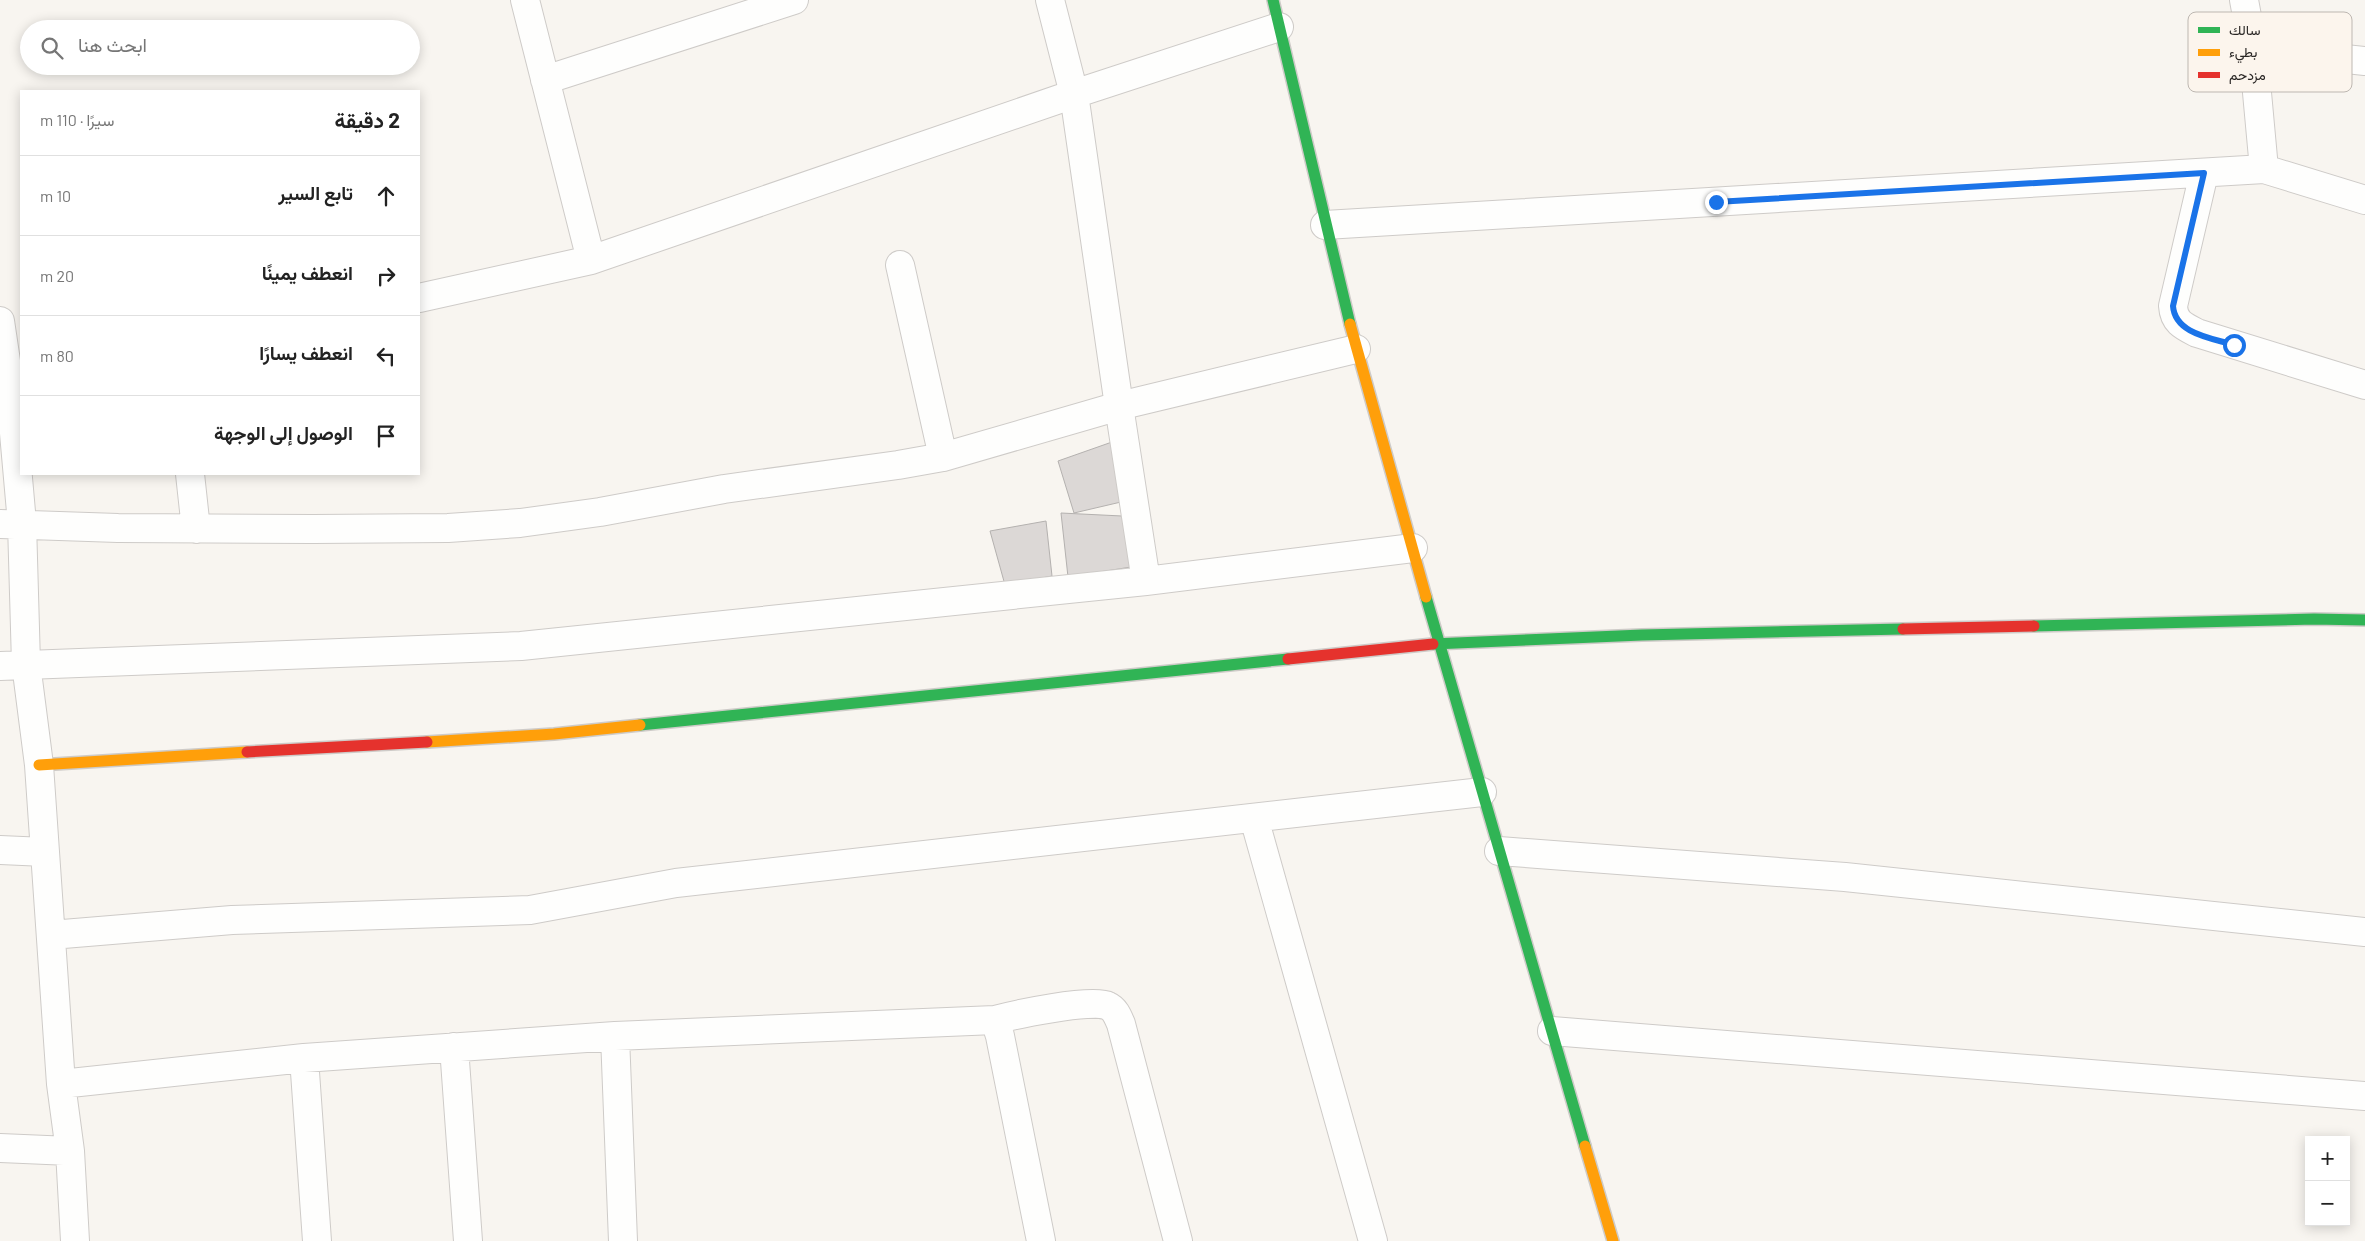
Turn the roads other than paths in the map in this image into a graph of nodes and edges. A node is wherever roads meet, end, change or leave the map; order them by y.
1 (525, 0) edge
2 (794, 0) edge
3 (1050, 0) edge
4 (1272, 0) edge
5 (1279, 28) junction
6 (2352, 60) edge
7 (2365, 62) edge
8 (545, 80) junction
9 (2257, 92) edge
10 (1074, 94) junction
11 (2264, 169) junction
12 (2204, 173) junction
13 (2365, 200) edge
14 (1325, 225) junction
15 (591, 260) junction
16 (900, 265) dead end
17 (420, 298) edge
18 (0, 321) edge
19 (1356, 349) junction
20 (2365, 385) edge
21 (16, 387) edge
22 (1119, 406) junction
23 (943, 457) junction
24 (190, 475) edge
25 (11, 524) edge
26 (196, 529) junction
27 (1413, 548) junction
28 (1146, 581) junction
29 (2365, 620) edge
30 (1439, 644) junction
31 (13, 665) edge
32 (39, 765) junction
33 (1482, 792) junction
34 (1254, 818) junction
35 (0, 850) edge
36 (1499, 851) junction
37 (45, 852) junction
38 (2365, 932) edge
39 (51, 935) junction
40 (995, 1020) junction
41 (1552, 1031) junction
42 (615, 1036) junction
43 (454, 1048) junction
44 (304, 1058) junction
45 (62, 1084) junction
46 (2365, 1096) edge
47 (0, 1148) edge
48 (70, 1152) junction
49 (75, 1241) edge
50 (318, 1241) edge
51 (468, 1241) edge
52 (622, 1241) edge
53 (1040, 1241) edge
54 (1178, 1241) edge
55 (1373, 1241) edge
56 (1613, 1241) edge

1 - 8 street
2 - 8 street
3 - 10 street
4 - 5 street
5 - 10 street
5 - 14 street
6 - 7 street
8 - 15 street
9 - 11 street
10 - 15 street
10 - 22 street
11 - 12 street
11 - 13 street
12 - 14 street
12 - 20 street
14 - 19 street
15 - 17 street
16 - 23 street
18 - 21 street
19 - 22 street
19 - 27 street
21 - 25 street
22 - 23 street
22 - 28 street
23 - 26 street
24 - 26 street
25 - 26 street
25 - 31 street
27 - 28 street
27 - 30 street
28 - 31 street
29 - 30 street
30 - 32 street
30 - 33 street
31 - 32 street
32 - 37 street
33 - 34 street
33 - 36 street
34 - 39 street
34 - 55 street
35 - 37 street
36 - 38 street
36 - 41 street
37 - 39 street
39 - 45 street
40 - 42 street
40 - 53 street
40 - 54 street
41 - 46 street
41 - 56 street
42 - 43 street
42 - 52 street
43 - 44 street
43 - 51 street
44 - 45 street
44 - 50 street
45 - 48 street
47 - 48 street
48 - 49 street

